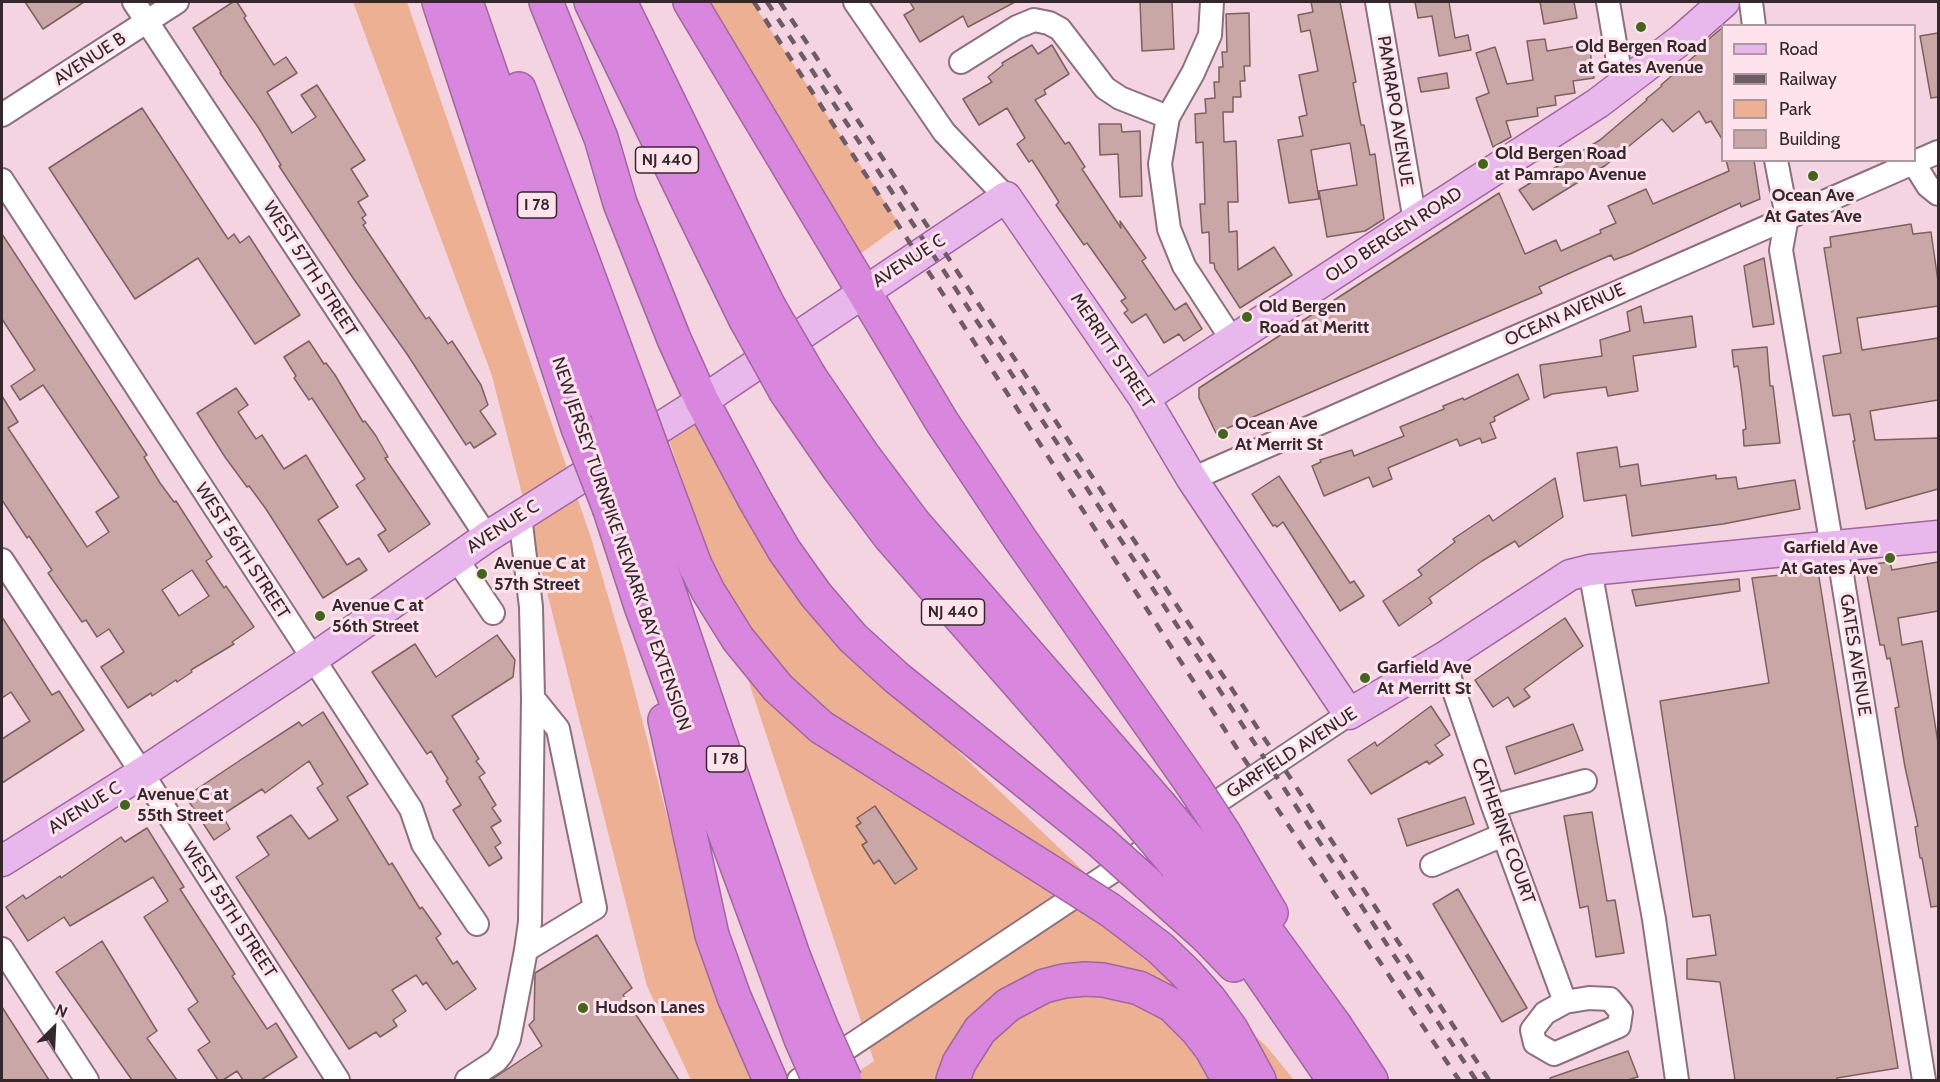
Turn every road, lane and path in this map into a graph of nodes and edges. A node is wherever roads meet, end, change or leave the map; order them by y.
1 (134, 2) edge
2 (177, 2) edge
3 (439, 2) edge
4 (466, 2) edge
5 (480, 2) edge
6 (529, 2) edge
7 (546, 2) edge
8 (591, 2) edge
9 (620, 2) edge
10 (690, 2) edge
11 (855, 2) edge
12 (1212, 2) edge
13 (1377, 2) edge
14 (1608, 2) edge
15 (1724, 2) edge
16 (1751, 2) edge
17 (147, 22) junction
18 (1754, 24) edge
19 (961, 62) dead end
20 (1622, 84) junction
21 (2, 115) edge
22 (1168, 117) junction
23 (1938, 152) edge
24 (1916, 161) edge
25 (1776, 162) edge
26 (1913, 162) edge
27 (2, 180) edge
28 (1938, 194) edge
29 (1006, 197) junction
30 (620, 203) junction
31 (1787, 217) junction
32 (1415, 221) junction
33 (862, 292) junction
34 (757, 312) junction
35 (1233, 341) junction
36 (1144, 398) junction
37 (702, 401) junction
38 (619, 402) junction
39 (1192, 479) junction
40 (635, 492) junction
41 (520, 516) junction
42 (1938, 536) edge
43 (487, 537) junction
44 (1832, 547) junction
45 (456, 558) junction
46 (2, 560) edge
47 (1590, 570) junction
48 (641, 606) junction
49 (493, 613) dead end
50 (1443, 658) junction
51 (313, 659) junction
52 (533, 698) junction
53 (1349, 714) junction
54 (142, 773) junction
55 (1585, 781) dead end
56 (1492, 806) junction
57 (1503, 835) junction
58 (1199, 850) junction
59 (2, 861) edge
60 (1432, 865) dead end
61 (477, 924) dead end
62 (2, 949) edge
63 (526, 950) junction
64 (1565, 1002) dead end
65 (811, 1031) junction
66 (1322, 1034) junction
67 (766, 1072) edge
68 (87, 1080) edge
69 (338, 1080) edge
70 (467, 1080) edge
71 (799, 1080) edge
72 (819, 1080) edge
73 (845, 1080) edge
74 (953, 1080) edge
75 (1229, 1080) edge
76 (1259, 1080) edge
77 (1334, 1080) edge
78 (1371, 1080) edge
79 (1677, 1080) edge
80 (1924, 1080) edge

1 - 17 street, WEST 57TH STREET
2 - 17 street, AVENUE B
3 - 40 highway, NEW JERSEY TURNPIKE NEWARK BAY EXTENSION / I 78, bridge
4 - 38 highway, NEW JERSEY TURNPIKE NEWARK BAY EXTENSION / I 78
5 - 38 highway
6 - 30 highway
7 - 30 highway
8 - 34 highway, NJ 440
9 - 34 highway, NJ 440
10 - 33 highway
11 - 29 street, MERRITT STREET
12 - 22 street
13 - 32 street, PAMRAPO AVENUE
14 - 20 street
15 - 20 main road, OLD BERGEN ROAD
16 - 18 street
17 - 21 street, AVENUE B
17 - 43 street, WEST 57TH STREET
19 - 22 street
20 - 32 main road, OLD BERGEN ROAD
22 - 35 street
23 - 24 street, OCEAN AVENUE
25 - 31 street, GATES AVENUE
26 - 28 street
26 - 31 street, OCEAN AVENUE
27 - 51 street, WEST 56TH STREET
29 - 33 main road, AVENUE C
29 - 36 main road, MERRITT STREET
30 - 37 highway
31 - 39 street, OCEAN AVENUE
31 - 44 street, GATES AVENUE
32 - 35 main road, OLD BERGEN ROAD
33 - 37 main road, AVENUE C
33 - 58 highway, bridge
34 - 58 highway, NJ 440, bridge
35 - 36 main road, OLD BERGEN ROAD
36 - 39 main road, MERRITT STREET
37 - 41 main road, AVENUE C
37 - 66 highway, bridge
38 - 40 highway, NEW JERSEY TURNPIKE NEWARK BAY EXTENSION / I 78, bridge
39 - 53 main road, MERRITT STREET
40 - 48 highway, NEW JERSEY TURNPIKE NEWARK BAY EXTENSION / I 78
40 - 65 highway, NEW JERSEY TURNPIKE NEWARK BAY EXTENSION / I 78
40 - 76 highway, bridge
41 - 43 main road, AVENUE C
41 - 52 street
42 - 44 main road, GARFIELD AVENUE
43 - 45 main road, AVENUE C
44 - 47 main road, GARFIELD AVENUE
44 - 80 street, GATES AVENUE
45 - 49 street
45 - 51 main road, AVENUE C
46 - 54 street, WEST 55TH STREET
47 - 50 main road, GARFIELD AVENUE
47 - 79 street
48 - 65 highway, NEW JERSEY TURNPIKE NEWARK BAY EXTENSION / I 78
48 - 67 highway
50 - 53 main road, GARFIELD AVENUE
50 - 56 street, CATHERINE COURT
51 - 54 main road, AVENUE C
51 - 61 street, WEST 56TH STREET
52 - 63 street
52 - 63 street
53 - 71 street, GARFIELD AVENUE
54 - 59 main road, AVENUE C
54 - 69 street, WEST 55TH STREET
55 - 56 street
56 - 57 street, CATHERINE COURT
57 - 60 street
57 - 64 street, CATHERINE COURT
58 - 66 highway
58 - 66 highway, NJ 440
62 - 68 street
63 - 70 street
65 - 72 highway, NEW JERSEY TURNPIKE NEWARK BAY EXTENSION / I 78, bridge
65 - 73 highway, NEW JERSEY TURNPIKE NEWARK BAY EXTENSION / I 78, bridge
66 - 77 highway, NJ 440
66 - 78 highway, NJ 440
74 - 75 highway

